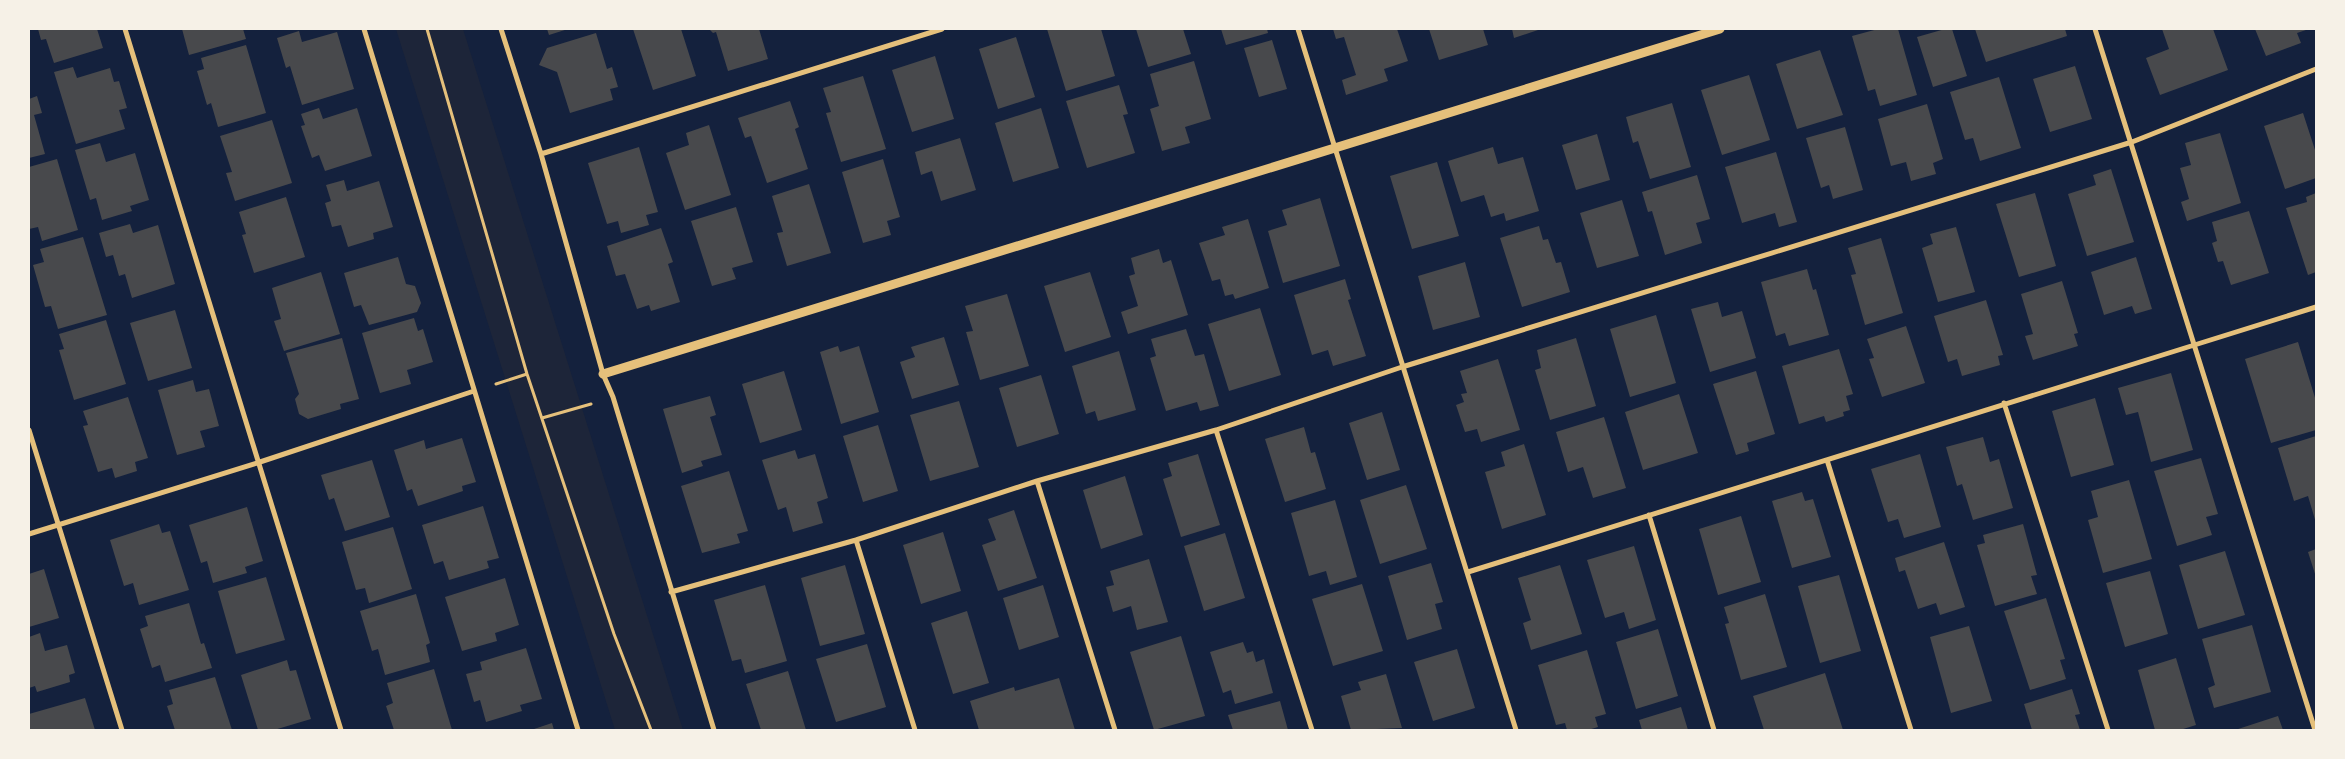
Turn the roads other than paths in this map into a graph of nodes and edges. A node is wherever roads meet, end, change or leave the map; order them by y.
1 (125, 29) edge
2 (364, 29) edge
3 (501, 29) edge
4 (942, 29) edge
5 (1298, 29) edge
6 (1720, 29) edge
7 (2095, 29) edge
8 (2316, 69) edge
9 (2132, 142) junction
10 (1334, 148) junction
11 (541, 154) junction
12 (2316, 307) edge
13 (2195, 344) junction
14 (1402, 367) junction
15 (603, 374) junction
16 (474, 391) junction
17 (2004, 403) junction
18 (29, 430) edge
19 (1216, 430) junction
20 (1828, 460) junction
21 (257, 463) junction
22 (1037, 482) junction
23 (1649, 515) junction
24 (59, 525) junction
25 (29, 534) edge
26 (856, 540) junction
27 (1468, 572) junction
28 (671, 592) junction
29 (122, 730) edge
30 (341, 730) edge
31 (578, 730) edge
32 (714, 730) edge
33 (915, 730) edge
34 (1115, 730) edge
35 (1312, 730) edge
36 (1516, 730) edge
37 (1714, 730) edge
38 (1911, 730) edge
39 (2108, 730) edge
40 (2315, 730) edge

1 - 21 street
2 - 16 street
3 - 11 street
4 - 11 street
5 - 10 street
6 - 10 street
7 - 9 street
8 - 9 street
9 - 13 street
9 - 14 street
10 - 14 street
10 - 15 street
11 - 15 street
12 - 13 street
13 - 17 street
13 - 40 street
14 - 19 street
14 - 27 street
15 - 28 street
16 - 21 street
16 - 31 street
17 - 20 street
17 - 39 street
18 - 24 street
19 - 22 street
19 - 35 street
20 - 23 street
20 - 38 street
21 - 24 street
21 - 30 street
22 - 26 street
22 - 34 street
23 - 27 street
23 - 37 street
24 - 25 street
24 - 29 street
26 - 28 street
26 - 33 street
27 - 36 street
28 - 32 street

